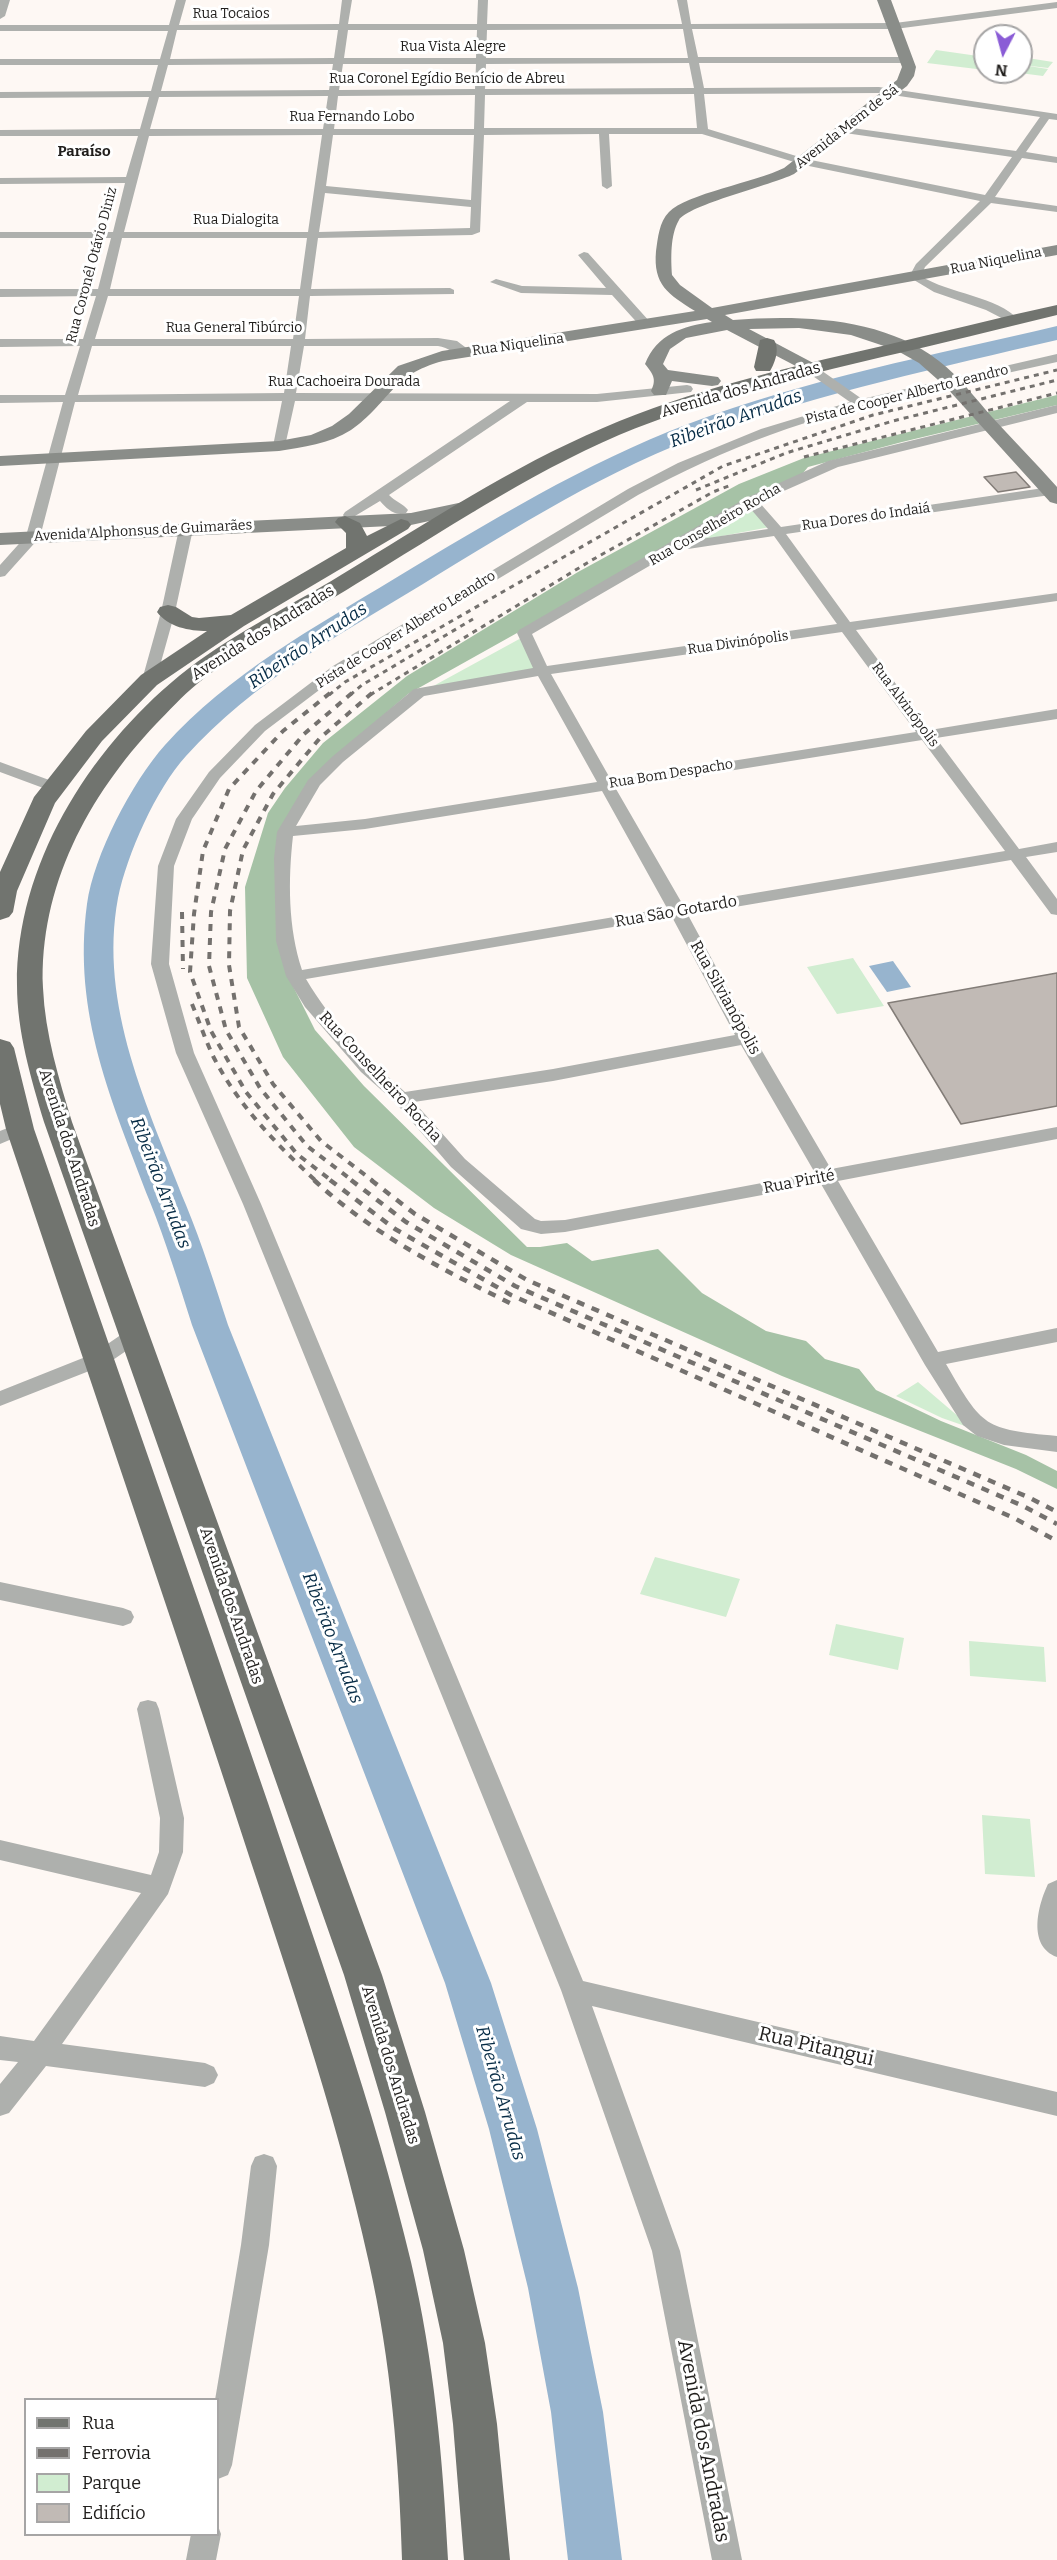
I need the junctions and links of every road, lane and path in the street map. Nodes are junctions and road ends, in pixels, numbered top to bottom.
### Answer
1 (6, 0) edge
2 (181, 0) edge
3 (347, 0) edge
4 (483, 0) edge
5 (682, 0) edge
6 (884, 0) edge
7 (994, 0) edge
8 (1057, 5) edge
9 (978, 14) junction
10 (0, 16) edge
11 (686, 25) junction
12 (343, 26) junction
13 (481, 26) junction
14 (895, 26) junction
15 (174, 27) junction
16 (0, 28) edge
17 (480, 60) junction
18 (693, 60) junction
19 (907, 60) junction
20 (0, 62) edge
21 (338, 62) junction
22 (165, 63) junction
23 (699, 90) junction
24 (480, 92) junction
25 (893, 92) junction
26 (332, 93) junction
27 (0, 95) edge
28 (155, 95) junction
29 (1051, 117) edge
30 (845, 130) junction
31 (480, 131) junction
32 (604, 131) junction
33 (703, 131) junction
34 (0, 133) edge
35 (145, 133) junction
36 (329, 133) junction
37 (1020, 154) junction
38 (1057, 159) edge
39 (804, 162) junction
40 (131, 180) junction
41 (0, 181) edge
42 (607, 186) dead end
43 (321, 189) junction
44 (988, 199) junction
45 (475, 204) junction
46 (1057, 209) edge
47 (117, 234) junction
48 (0, 235) edge
49 (313, 235) junction
50 (1057, 250) edge
51 (584, 255) dead end
52 (915, 277) junction
53 (496, 282) dead end
54 (305, 292) junction
55 (450, 292) dead end
56 (615, 292) junction
57 (0, 293) edge
58 (103, 293) junction
59 (1057, 297) edge
60 (1057, 310) edge
61 (710, 314) junction
62 (1006, 315) junction
63 (646, 325) junction
64 (300, 342) junction
65 (764, 342) junction
66 (0, 343) edge
67 (87, 343) junction
68 (465, 352) junction
69 (1057, 358) edge
70 (807, 360) junction
71 (763, 367) junction
72 (712, 381) junction
73 (657, 388) junction
74 (291, 397) junction
75 (375, 398) junction
76 (524, 398) junction
77 (0, 399) edge
78 (70, 399) junction
79 (860, 403) junction
80 (1057, 409) edge
81 (279, 446) junction
82 (55, 458) junction
83 (0, 461) edge
84 (1055, 493) edge
85 (381, 494) junction
86 (751, 501) junction
87 (468, 507) junction
88 (406, 515) junction
89 (348, 518) junction
90 (186, 529) junction
91 (776, 530) junction
92 (33, 537) junction
93 (0, 539) edge
94 (675, 548) junction
95 (356, 550) junction
96 (0, 573) edge
97 (1057, 597) edge
98 (168, 612) junction
99 (236, 621) junction
100 (846, 627) junction
101 (524, 633) joint
102 (542, 671) junction
103 (149, 680) junction
104 (419, 692) joint
105 (1057, 714) edge
106 (135, 731) junction
107 (927, 733) junction
108 (0, 766) edge
109 (605, 785) junction
110 (54, 787) junction
111 (285, 832) junction
112 (1057, 847) edge
113 (1016, 854) junction
114 (4, 885) edge
115 (1057, 910) edge
116 (0, 912) edge
117 (678, 912) junction
118 (295, 976) junction
119 (746, 1039) junction
120 (1, 1054) edge
121 (401, 1098) junction
122 (58, 1122) junction
123 (10, 1133) edge
124 (1057, 1133) edge
125 (828, 1177) junction
126 (256, 1214) joint
127 (541, 1228) joint
128 (135, 1335) junction
129 (1057, 1335) edge
130 (100, 1359) junction
131 (932, 1360) junction
132 (0, 1399) edge
133 (1057, 1444) edge
134 (0, 1592) edge
135 (123, 1617) dead end
136 (148, 1709) dead end
137 (0, 1850) edge
138 (159, 1887) junction
139 (1057, 1891) edge
140 (1057, 1946) edge
141 (574, 1990) junction
142 (0, 2048) edge
143 (40, 2054) junction
144 (205, 2075) dead end
145 (0, 2104) edge
146 (1057, 2104) edge
147 (264, 2166) dead end
148 (219, 2459) edge
149 (206, 2536) edge
150 (201, 2560) edge
151 (425, 2560) edge
152 (487, 2560) edge
153 (727, 2560) edge

1 - 10 street
2 - 15 street, Rua Coronél Otávio Diniz
3 - 12 street
4 - 13 street
5 - 11 street
6 - 14 street
7 - 9 street
8 - 9 street, Rua Tocaios
9 - 14 street, Rua Tocaios
11 - 13 street, Rua Tocaios
11 - 14 street, Rua Tocaios
11 - 18 street
12 - 13 street, Rua Tocaios
12 - 15 street, Rua Tocaios
12 - 21 street
13 - 17 street
14 - 19 street
15 - 16 street, Rua Tocaios
15 - 22 street, Rua Coronél Otávio Diniz
17 - 18 street, Rua Vista Alegre
17 - 21 street, Rua Vista Alegre
17 - 24 street
18 - 19 street, Rua Vista Alegre
18 - 23 street
19 - 25 street, Avenida Mem de Sá
20 - 22 street, Rua Vista Alegre
21 - 22 street, Rua Vista Alegre
21 - 26 street
22 - 28 street, Rua Coronél Otávio Diniz
23 - 24 street, Rua Coronel Egídio Benício de Abreu
23 - 25 street, Rua Coronel Egídio Benício de Abreu
23 - 33 street
24 - 26 street, Rua Coronel Egídio Benício de Abreu
24 - 31 street
25 - 29 street, Rua Coronel Egídio Benício de Abreu
25 - 30 street, Avenida Mem de Sá
26 - 28 street, Rua Coronel Egídio Benício de Abreu
26 - 36 street
27 - 28 street, Rua Coronel Egídio Benício de Abreu
28 - 35 street, Rua Coronél Otávio Diniz
29 - 37 street
30 - 37 street
30 - 39 street, Avenida Mem de Sá
31 - 32 street, Rua Fernando Lobo
31 - 36 street, Rua Fernando Lobo
31 - 45 street
32 - 33 street, Rua Fernando Lobo
32 - 42 street
33 - 39 street, Rua Fernando Lobo
34 - 35 street, Rua Fernando Lobo
35 - 36 street, Rua Fernando Lobo
35 - 40 street, Rua Coronél Otávio Diniz
36 - 43 street
37 - 38 street
37 - 44 street
39 - 44 street, Rua Fernando Lobo
39 - 61 street, Avenida Mem de Sá
40 - 41 street
40 - 47 street, Rua Coronél Otávio Diniz
43 - 45 street
43 - 49 street
44 - 46 street, Rua Fernando Lobo
44 - 52 street
45 - 49 street, Rua Dialogita
47 - 48 street, Rua Dialogita
47 - 49 street, Rua Dialogita
47 - 58 street, Rua Coronél Otávio Diniz
49 - 54 street
50 - 52 street, Rua Niquelina
51 - 56 street
52 - 61 street, Rua Niquelina
52 - 62 street
53 - 56 street
54 - 55 street
54 - 58 street
54 - 64 street
56 - 63 street
57 - 58 street
58 - 67 street, Rua Coronél Otávio Diniz
59 - 62 main road, Avenida dos Andradas
60 - 62 main road, Avenida dos Andradas
61 - 63 street, Rua Niquelina
61 - 65 street, Avenida Mem de Sá
62 - 70 main road, Avenida dos Andradas
63 - 68 street, Rua Niquelina
64 - 67 street, Rua General Tibúrcio
64 - 68 street, Rua General Tibúrcio
64 - 74 street
65 - 70 street, Avenida Mem de Sá
65 - 70 street, Avenida Mem de Sá
65 - 71 main road
66 - 67 street, Rua General Tibúrcio
67 - 78 street, Rua Coronél Otávio Diniz
68 - 75 street, Rua Niquelina
69 - 79 street, Pista de Cooper Alberto Leandro
70 - 71 main road, Avenida dos Andradas
70 - 79 street
70 - 87 main road, Avenida dos Andradas
71 - 72 main road, Avenida dos Andradas
72 - 73 main road, Avenida dos Andradas
72 - 73 street
73 - 76 street, Rua Cachoeira Dourada
73 - 84 street
73 - 88 main road, Avenida dos Andradas
74 - 75 street, Rua Cachoeira Dourada
74 - 78 street, Rua Cachoeira Dourada
74 - 81 street
75 - 76 street, Rua Cachoeira Dourada
75 - 81 street, Rua Niquelina
76 - 85 street
77 - 78 street, Rua Cachoeira Dourada
78 - 82 street, Rua Coronél Otávio Diniz
79 - 126 street, Pista de Cooper Alberto Leandro
80 - 86 street, Rua Conselheiro Rocha
81 - 82 street, Rua Niquelina
82 - 83 street, Rua Niquelina
82 - 92 street, Rua Coronél Otávio Diniz
84 - 91 street, Rua Dores do Indaiá
85 - 88 street
85 - 89 street
86 - 91 street, Rua Alvinópolis
86 - 94 street, Rua Conselheiro Rocha
87 - 88 street, Avenida Alphonsus de Guimarães
87 - 106 main road, Avenida dos Andradas
88 - 89 street, Avenida Alphonsus de Guimarães
88 - 95 main road, Avenida dos Andradas
89 - 90 street, Avenida Alphonsus de Guimarães
89 - 95 main road
90 - 92 street, Avenida Alphonsus de Guimarães
90 - 98 street
91 - 94 street, Rua Dores do Indaiá
91 - 100 street, Rua Alvinópolis
92 - 93 street, Avenida Alphonsus de Guimarães
92 - 96 street
94 - 101 street, Rua Conselheiro Rocha
95 - 99 main road, Avenida dos Andradas
97 - 100 street, Rua Divinópolis
98 - 99 main road
98 - 103 street
99 - 103 main road, Avenida dos Andradas
100 - 102 street, Rua Divinópolis
100 - 107 street, Rua Alvinópolis
101 - 102 street, Rua Silvianópolis
102 - 104 street, Rua Divinópolis
102 - 109 street, Rua Silvianópolis
103 - 106 main road
103 - 110 main road, Avenida dos Andradas
104 - 111 street, Rua Conselheiro Rocha
105 - 107 street, Rua Bom Despacho
106 - 122 main road, Avenida dos Andradas
107 - 109 street, Rua Bom Despacho
107 - 113 street, Rua Alvinópolis
108 - 110 street
109 - 111 street, Rua Bom Despacho
109 - 117 street, Rua Silvianópolis
110 - 114 main road, Avenida dos Andradas
111 - 118 street, Rua Conselheiro Rocha
112 - 113 street, Rua São Gotardo
113 - 115 street, Rua Alvinópolis
113 - 117 street, Rua São Gotardo
114 - 116 main road, Avenida dos Andradas
117 - 118 street, Rua São Gotardo
117 - 119 street, Rua Silvianópolis
118 - 121 street, Rua Conselheiro Rocha
119 - 121 street
119 - 125 street, Rua Silvianópolis
120 - 123 main road
121 - 127 street, Rua Conselheiro Rocha
122 - 123 main road
122 - 128 main road, Avenida dos Andradas
123 - 130 main road
124 - 125 street, Rua Pirité
125 - 127 street, Rua Pirité
125 - 131 street, Rua Silvianópolis
126 - 141 street, Avenida dos Andradas
128 - 130 street
128 - 152 main road, Avenida dos Andradas
129 - 131 street
130 - 132 street
130 - 151 main road
131 - 133 street
134 - 135 street
136 - 138 street
137 - 138 street
138 - 143 street
139 - 140 street
141 - 146 street, Rua Pitangui
141 - 153 street, Avenida dos Andradas
142 - 143 street
143 - 144 street
143 - 145 street
147 - 148 street
149 - 150 street

